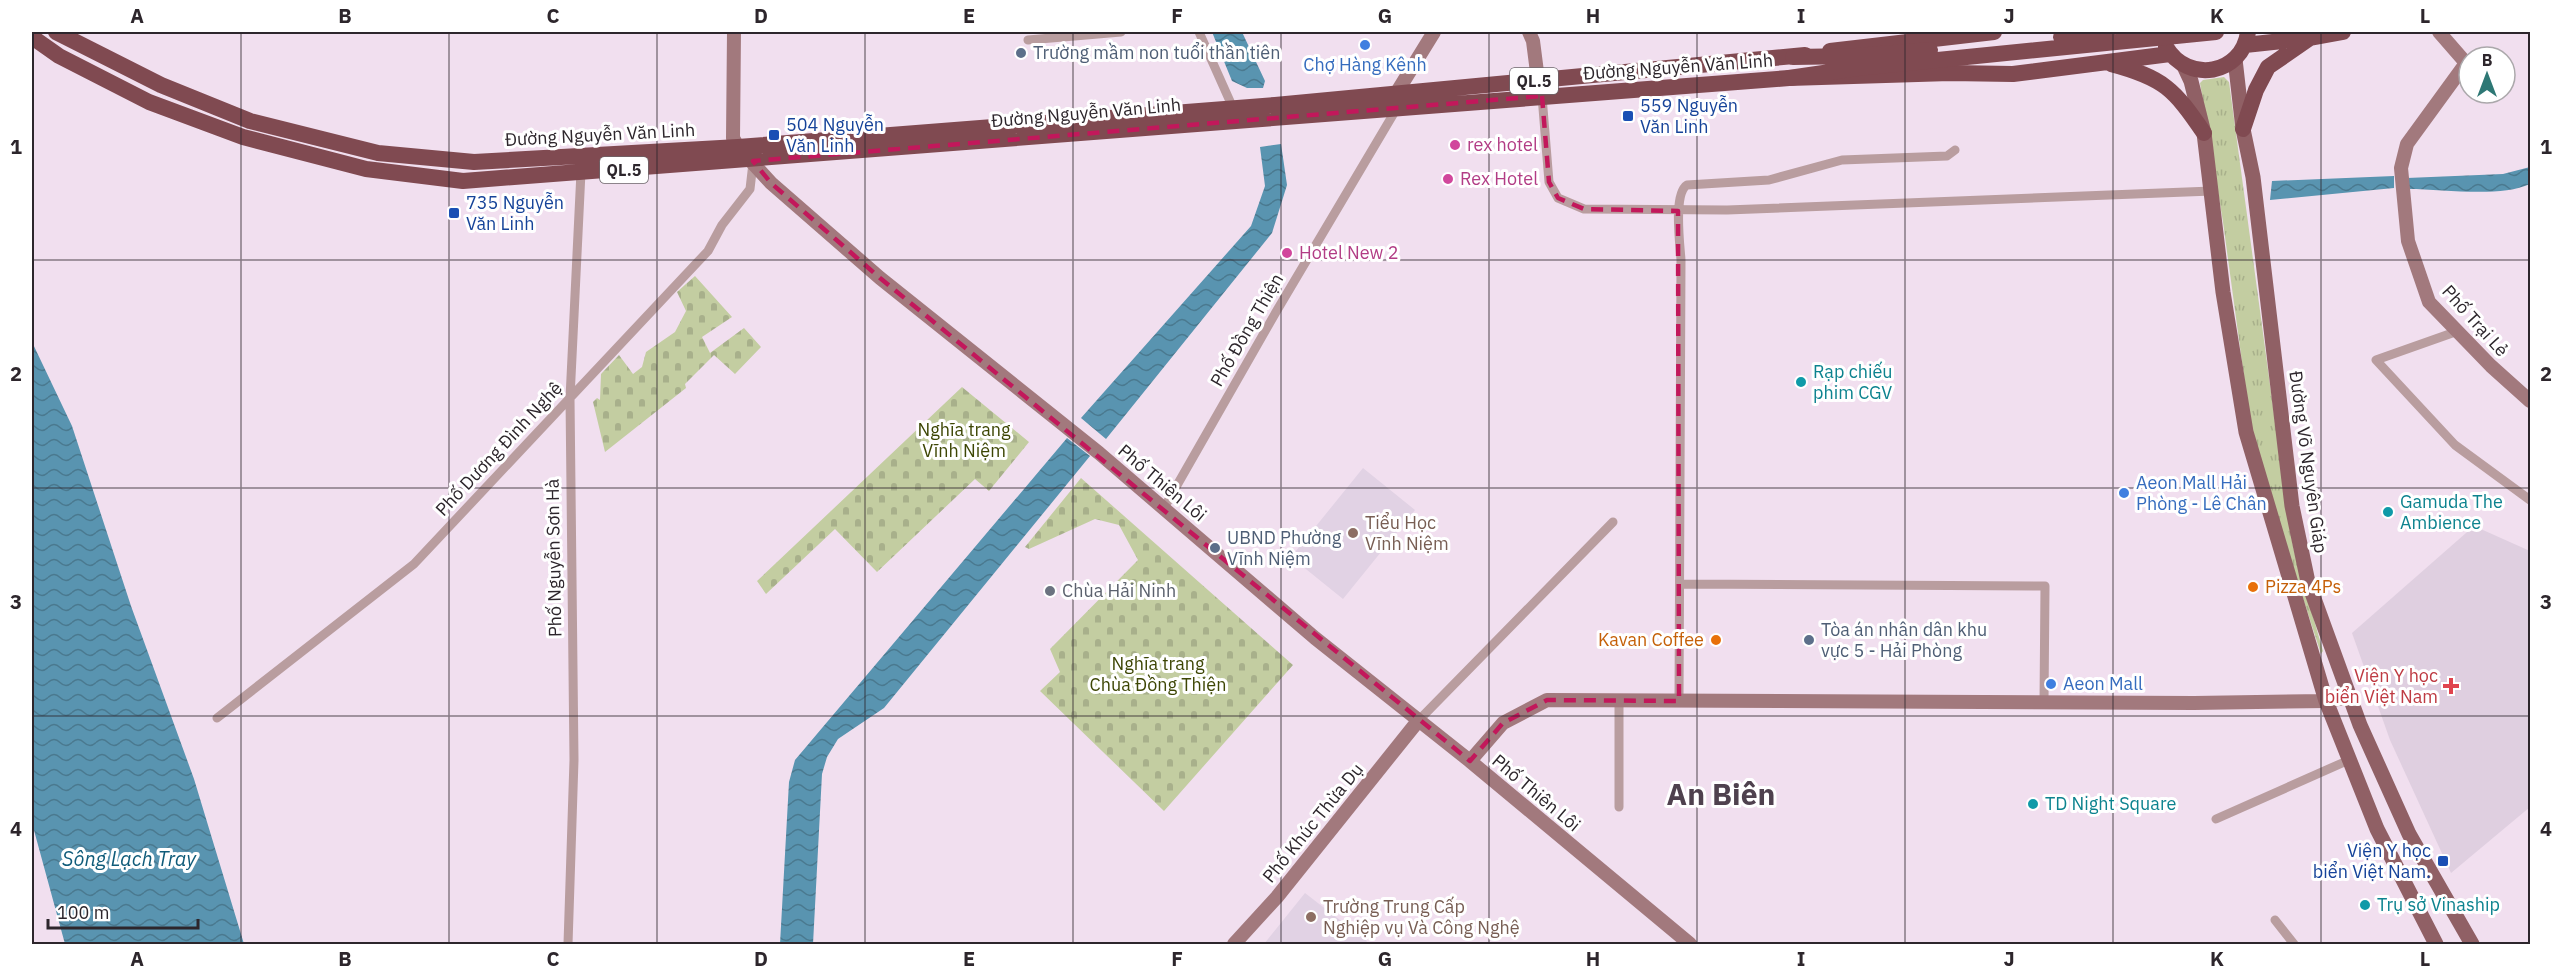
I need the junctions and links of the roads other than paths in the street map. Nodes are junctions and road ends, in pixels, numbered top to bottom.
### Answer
1 (56, 32) edge
2 (734, 32) edge
3 (1121, 32) edge
4 (1199, 32) edge
5 (1434, 32) edge
6 (1529, 32) edge
7 (1994, 32) edge
8 (2094, 32) edge
9 (2107, 32) edge
10 (2162, 32) edge
11 (2216, 32) edge
12 (2439, 32) edge
13 (2324, 34) edge
14 (32, 37) edge
15 (2247, 38) edge
16 (1028, 40) dead end
17 (2170, 54) junction
18 (1793, 57) junction
19 (2235, 59) junction
20 (2095, 63) junction
21 (2184, 66) junction
22 (1789, 78) junction
23 (1540, 88) junction
24 (1397, 100) junction
25 (1238, 113) junction
26 (2244, 129) junction
27 (2204, 133) junction
28 (738, 147) junction
29 (1955, 150) dead end
30 (753, 161) junction
31 (580, 172) junction
32 (2212, 191) junction
33 (1678, 211) junction
34 (2458, 331) junction
35 (570, 398) junction
36 (2530, 401) edge
37 (2530, 500) edge
38 (1164, 508) junction
39 (1613, 522) dead end
40 (1681, 584) junction
41 (2349, 697) junction
42 (1679, 701) junction
43 (2326, 701) junction
44 (1619, 702) junction
45 (2044, 702) junction
46 (217, 718) dead end
47 (1418, 721) junction
48 (2349, 760) junction
49 (1470, 761) junction
50 (1619, 807) dead end
51 (2216, 819) dead end
52 (2275, 920) dead end
53 (568, 945) edge
54 (1234, 945) edge
55 (1690, 945) edge
56 (2294, 945) edge
57 (2436, 945) edge
58 (2472, 945) edge

1 - 28 highway, Đường Nguyễn Văn Linh / QL.5
2 - 28 street
3 - 16 street
4 - 25 street
5 - 24 street
6 - 23 street
7 - 18 highway, Đường Nguyễn Văn Linh / QL.5
8 - 20 highway
9 - 18 highway, QL.5, bridge
10 - 17 highway
11 - 22 highway, QL.5, bridge
12 - 34 street, Phố Trại Lẻ
13 - 15 highway
13 - 26 highway
14 - 31 highway, Đường Nguyễn Văn Linh / QL.5
15 - 19 highway
17 - 20 highway, Đường Nguyễn Văn Linh / QL.5
17 - 21 highway
18 - 23 highway, Đường Nguyễn Văn Linh / QL.5
19 - 21 highway
19 - 26 main road, Đường Võ Nguyên Giáp
20 - 22 highway, Đường Nguyễn Văn Linh / QL.5
20 - 27 highway
21 - 27 main road
22 - 23 highway, Đường Nguyễn Văn Linh / QL.5
23 - 24 highway, Đường Nguyễn Văn Linh / QL.5
23 - 33 street
24 - 25 highway, Đường Nguyễn Văn Linh / QL.5
24 - 38 street, Phố Đồng Thiện
25 - 28 highway, Đường Nguyễn Văn Linh / QL.5
25 - 30 highway, Đường Nguyễn Văn Linh / QL.5
26 - 41 main road, Đường Võ Nguyên Giáp
27 - 32 main road
28 - 30 street, Phố Thiên Lôi
29 - 33 street
30 - 31 highway, Đường Nguyễn Văn Linh / QL.5
30 - 35 street, Phố Dương Đình Nghệ
30 - 38 street, Phố Thiên Lôi
31 - 35 street, Phố Nguyễn Sơn Hà
32 - 33 street
32 - 43 main road
33 - 40 street
34 - 36 street, Phố Trại Lẻ
34 - 37 street
35 - 46 street, Phố Dương Đình Nghệ
35 - 53 street, Phố Nguyễn Sơn Hà
38 - 47 street, Phố Thiên Lôi
39 - 47 street
40 - 42 street
40 - 45 street
41 - 43 street
41 - 58 main road, Đường Võ Nguyên Giáp
42 - 44 street
42 - 45 street
43 - 45 street
43 - 48 main road
44 - 49 street
44 - 50 street
47 - 49 street, Phố Thiên Lôi
47 - 54 street, Phố Khúc Thừa Dụ
48 - 51 street
48 - 57 main road
49 - 55 street, Phố Thiên Lôi
52 - 56 street

